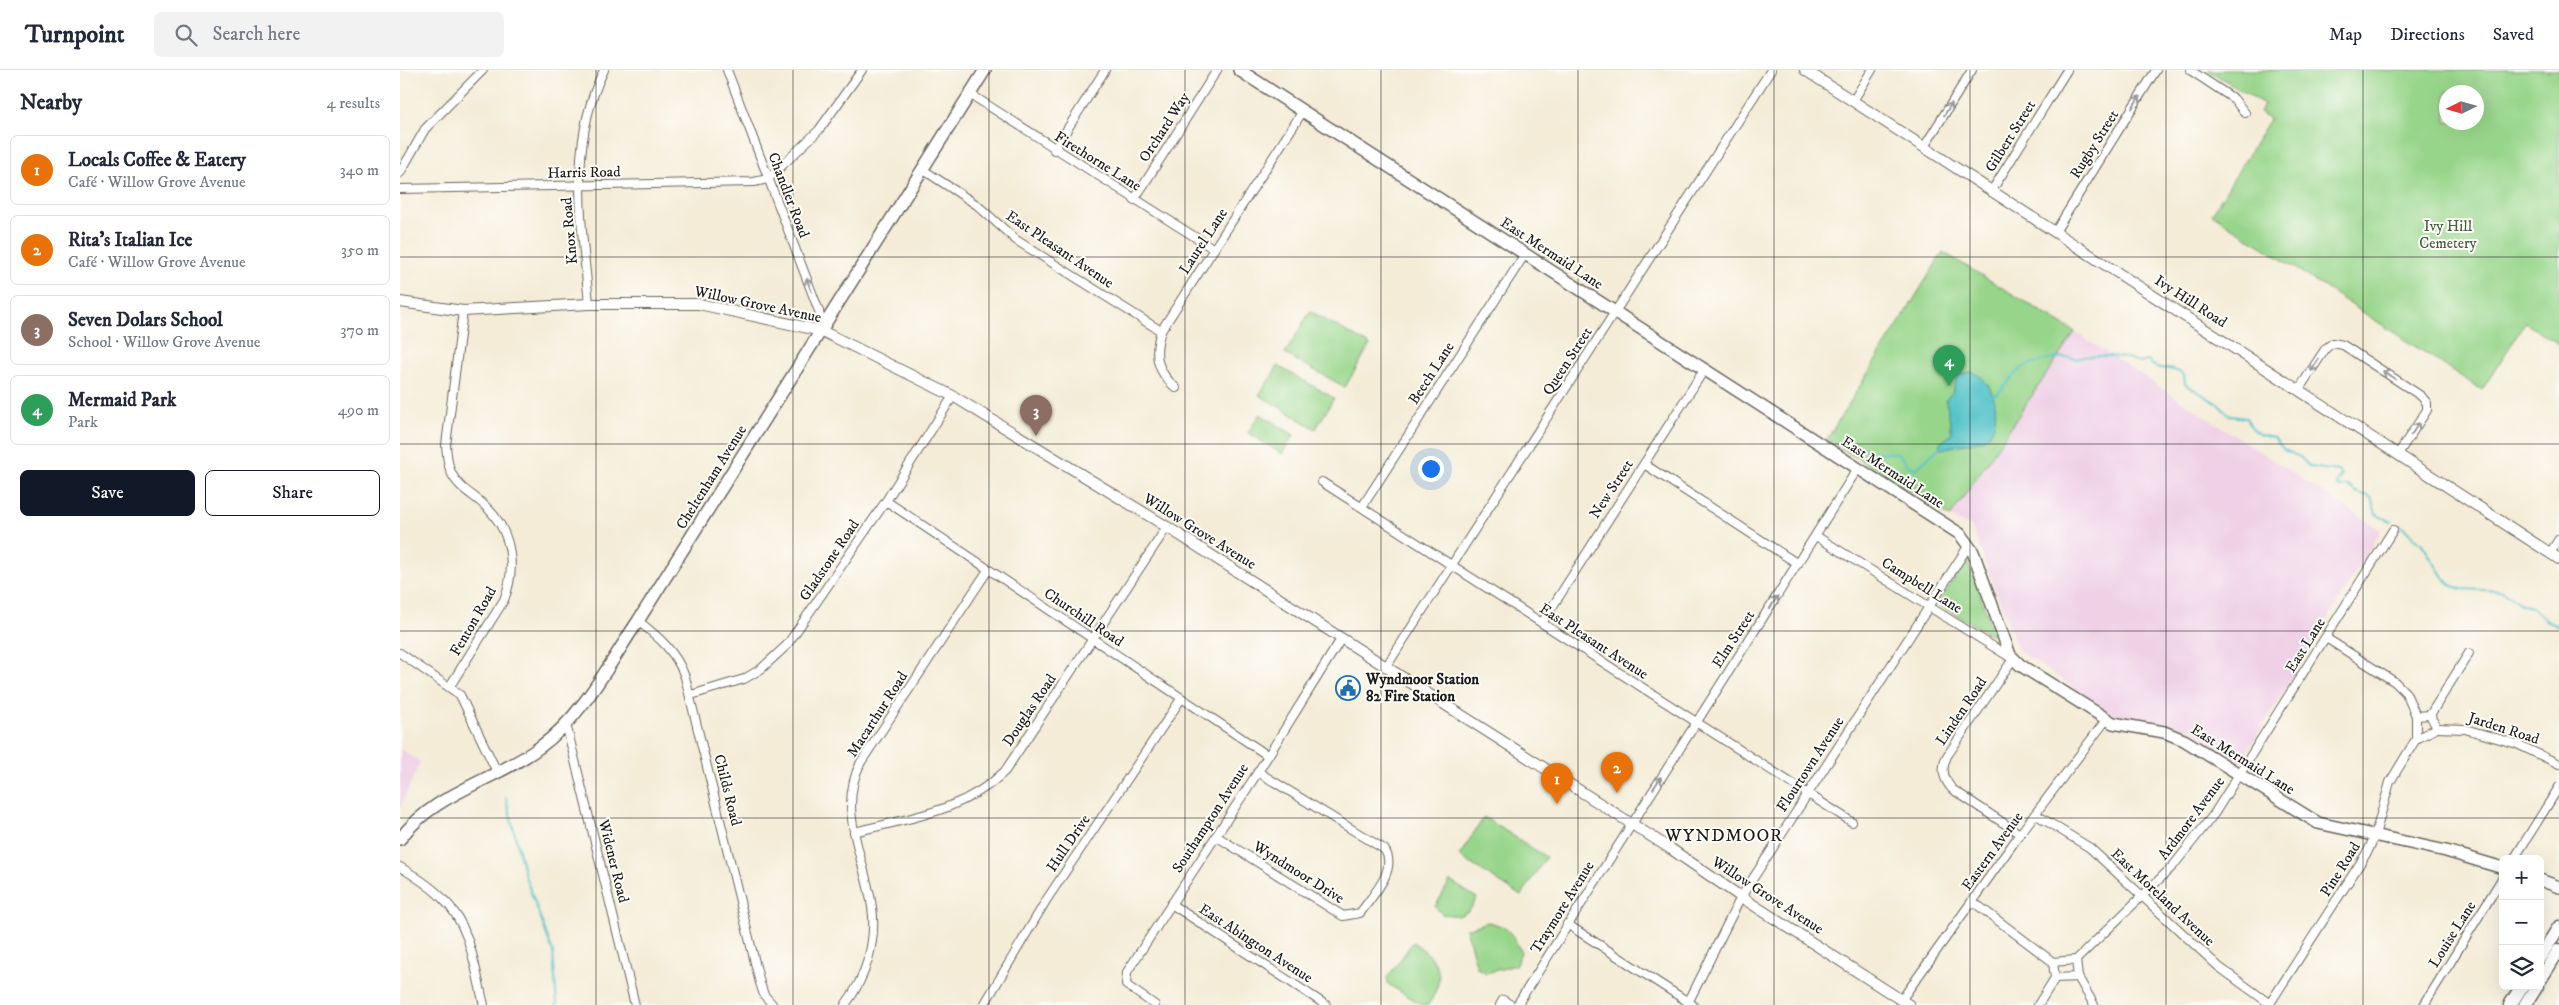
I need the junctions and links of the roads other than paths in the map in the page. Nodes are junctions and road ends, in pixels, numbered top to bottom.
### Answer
1 (483, 70) edge
2 (604, 70) edge
3 (727, 70) edge
4 (862, 70) edge
5 (985, 70) edge
6 (1105, 70) edge
7 (1217, 70) edge
8 (1239, 70) edge
9 (1771, 70) edge
10 (1805, 70) edge
11 (1872, 70) edge
12 (1972, 70) edge
13 (2067, 70) edge
14 (2156, 70) edge
15 (2190, 70) edge
16 (970, 94) junction
17 (1853, 101) junction
18 (1303, 111) junction
19 (2245, 114) dead end
20 (1924, 147) junction
21 (1054, 150) junction
22 (922, 169) junction
23 (400, 173) edge
24 (768, 179) junction
25 (579, 186) junction
26 (400, 189) edge
27 (1992, 192) junction
28 (1134, 200) junction
29 (2056, 232) junction
30 (1214, 249) junction
31 (1525, 254) junction
32 (400, 302) edge
33 (589, 304) junction
34 (463, 312) junction
35 (1615, 312) junction
36 (822, 331) junction
37 (1161, 331) junction
38 (1704, 370) junction
39 (1176, 388) dead end
40 (2299, 389) junction
41 (953, 396) junction
42 (2398, 454) junction
43 (1644, 464) junction
44 (1858, 468) junction
45 (1322, 482) dead end
46 (886, 501) junction
47 (1362, 507) junction
48 (1167, 527) junction
49 (2393, 530) dead end
50 (1816, 536) junction
51 (2559, 539) edge
52 (1969, 545) junction
53 (2555, 556) edge
54 (1798, 564) junction
55 (1452, 567) junction
56 (988, 570) junction
57 (1931, 607) junction
58 (638, 621) junction
59 (1542, 623) junction
60 (2326, 638) junction
61 (1093, 639) junction
62 (1341, 639) junction
63 (400, 653) edge
64 (2469, 653) dead end
65 (2013, 659) junction
66 (1386, 667) junction
67 (450, 686) junction
68 (691, 695) junction
69 (1181, 699) junction
70 (2430, 715) junction
71 (2416, 716) junction
72 (2106, 720) junction
73 (1695, 723) junction
74 (566, 724) junction
75 (2437, 728) junction
76 (2416, 739) junction
77 (1267, 755) junction
78 (2559, 764) edge
79 (497, 772) junction
80 (1258, 772) junction
81 (2240, 774) junction
82 (2559, 787) edge
83 (1807, 793) junction
84 (2035, 814) junction
85 (1852, 822) dead end
86 (1631, 824) junction
87 (854, 832) junction
88 (2020, 834) junction
89 (2375, 835) junction
90 (1216, 836) junction
91 (400, 839) edge
92 (2516, 855) edge
93 (400, 867) edge
94 (2499, 867) edge
95 (2544, 881) edge
96 (2499, 884) edge
97 (2559, 886) edge
98 (1741, 897) junction
99 (2141, 897) junction
100 (1972, 901) junction
101 (1171, 904) junction
102 (1567, 924) junction
103 (2559, 927) edge
104 (2559, 950) edge
105 (2544, 951) edge
106 (2076, 960) junction
107 (2053, 962) junction
108 (2544, 974) edge
109 (2078, 977) junction
110 (2055, 978) junction
111 (2519, 990) edge
112 (2534, 990) edge
113 (1905, 1002) edge
114 (1689, 1004) edge
115 (2270, 1004) edge
116 (484, 1005) edge
117 (635, 1005) edge
118 (773, 1005) edge
119 (845, 1005) edge
120 (984, 1005) edge
121 (1155, 1005) edge
122 (1326, 1005) edge
123 (1500, 1005) edge
124 (1511, 1005) edge
125 (1517, 1005) edge
126 (2038, 1005) edge
127 (2094, 1005) edge
128 (2424, 1005) edge
129 (2510, 1005) edge
130 (2525, 1005) edge

1 - 23 street
2 - 25 street, Knox Road
3 - 24 street, Chandler Road
4 - 24 street
5 - 16 main road, Cheltenham Avenue
6 - 21 street
7 - 28 street, Orchard Way
8 - 18 main road, East Mermaid Lane
9 - 35 street, Queen Street
10 - 17 street, Ivy Hill Road
11 - 17 street
20 -> 12 street
13 - 27 street, Gilbert Street
29 -> 14 street, Rugby Street
15 - 19 street
16 - 21 street, Firethorne Lane
16 - 22 main road, Cheltenham Avenue
17 - 20 street, Ivy Hill Road
18 - 30 street, Laurel Lane
18 - 31 main road, East Mermaid Lane
20 - 27 street, Ivy Hill Road
21 - 28 street, Firethorne Lane
22 - 36 main road, Cheltenham Avenue
22 - 37 street, East Pleasant Avenue
24 - 25 street, Harris Road
36 -> 24 street, Chandler Road
25 - 26 street, Harris Road
25 - 33 street, Knox Road
27 - 29 street, Ivy Hill Road
28 - 30 street, Firethorne Lane
29 - 40 street, Ivy Hill Road
30 - 37 street, Laurel Lane
31 - 35 main road, East Mermaid Lane
31 - 47 street, Beech Lane
32 - 34 street, Willow Grove Avenue
33 - 34 street, Willow Grove Avenue
33 - 36 street, Willow Grove Avenue
34 - 67 street, Fenton Road
35 - 38 main road, East Mermaid Lane
35 - 55 street, Queen Street
36 - 41 street, Willow Grove Avenue
36 - 58 main road, Cheltenham Avenue
37 - 39 street, Laurel Lane
38 - 43 street, New Street
38 - 44 main road, East Mermaid Lane
40 - 42 street, Ivy Hill Road
42 -> 40 street
41 - 46 street, Gladstone Road
41 - 48 street, Willow Grove Avenue
42 - 53 street, Ivy Hill Road
43 - 54 street
43 - 59 street, New Street
44 - 50 street, Elm Street
44 - 52 main road, East Mermaid Lane
45 - 47 street, East Pleasant Avenue
46 - 56 street, Churchill Road
46 - 68 street, Gladstone Road
47 - 55 street, East Pleasant Avenue
48 - 61 street, Douglas Road
48 - 62 street, Willow Grove Avenue
49 - 60 street, East Lane
50 - 54 street, Elm Street
50 - 57 street, Campbell Lane
51 - 53 street
52 - 57 street, Flourtown Avenue
52 - 65 main road, East Mermaid Lane
73 -> 54 street, Elm Street
55 - 59 street, East Pleasant Avenue
55 - 66 street, Queen Street
56 - 61 street, Churchill Road
56 - 87 street, Macarthur Road
57 - 65 street, Campbell Lane
57 - 83 street, Flourtown Avenue
58 - 68 street, Childs Road
58 - 74 main road, Cheltenham Avenue
59 - 73 street, East Pleasant Avenue
60 - 71 street
60 - 81 street, East Lane
61 - 69 street, Churchill Road
61 - 87 street, Douglas Road
62 - 66 street, Willow Grove Avenue
62 - 77 street, Southampton Avenue
63 - 67 street
64 - 70 street
65 - 72 main road, East Mermaid Lane
65 - 88 street, Linden Road
66 - 86 street, Willow Grove Avenue
67 - 79 street
68 - 118 street, Childs Road
69 - 77 street, Churchill Road
69 - 120 street, Hull Drive
70 - 71 street
70 - 75 street
71 - 76 street
72 - 81 main road, East Mermaid Lane
72 - 84 street, Eastern Avenue
73 - 83 street, East Pleasant Avenue
86 -> 73 street, Elm Street
74 - 79 main road, Cheltenham Avenue
74 - 117 street, Widener Road
75 - 76 street
75 - 78 street, Jarden Road
76 - 89 street, Pine Road
77 - 80 street, Southampton Avenue
79 - 91 main road, Cheltenham Avenue
80 - 90 street, Southampton Avenue
80 - 90 street, Wyndmoor Drive
81 - 89 main road, East Mermaid Lane
81 - 99 street, Ardmore Avenue
82 - 92 street
83 - 85 street, East Pleasant Avenue
83 - 98 street, Flourtown Avenue
84 - 88 street, Eastern Avenue
84 - 99 street, East Moreland Avenue
86 - 98 street, Willow Grove Avenue
86 - 102 street, Traymore Avenue
87 - 119 street, Macarthur Road
88 - 100 street, Eastern Avenue
89 - 94 main road, East Mermaid Lane
89 - 115 street, Pine Road
90 - 101 street, Southampton Avenue
93 - 116 street
95 - 97 main road
96 - 128 street, Louise Lane
98 - 113 street, Willow Grove Avenue
98 - 114 street, Flourtown Avenue
99 - 106 street, Ardmore Avenue
99 - 115 street, East Moreland Avenue
100 - 107 street
100 - 113 street, Eastern Avenue
101 - 121 street, Southampton Avenue
101 - 122 street, East Abington Avenue
102 - 114 street
102 - 125 street, Traymore Avenue
103 - 105 main road
104 - 108 main road
106 - 107 street
106 - 109 street
107 - 110 street
109 - 110 street
109 - 127 street
110 - 126 street
111 - 129 main road
112 - 130 main road
123 - 124 street

